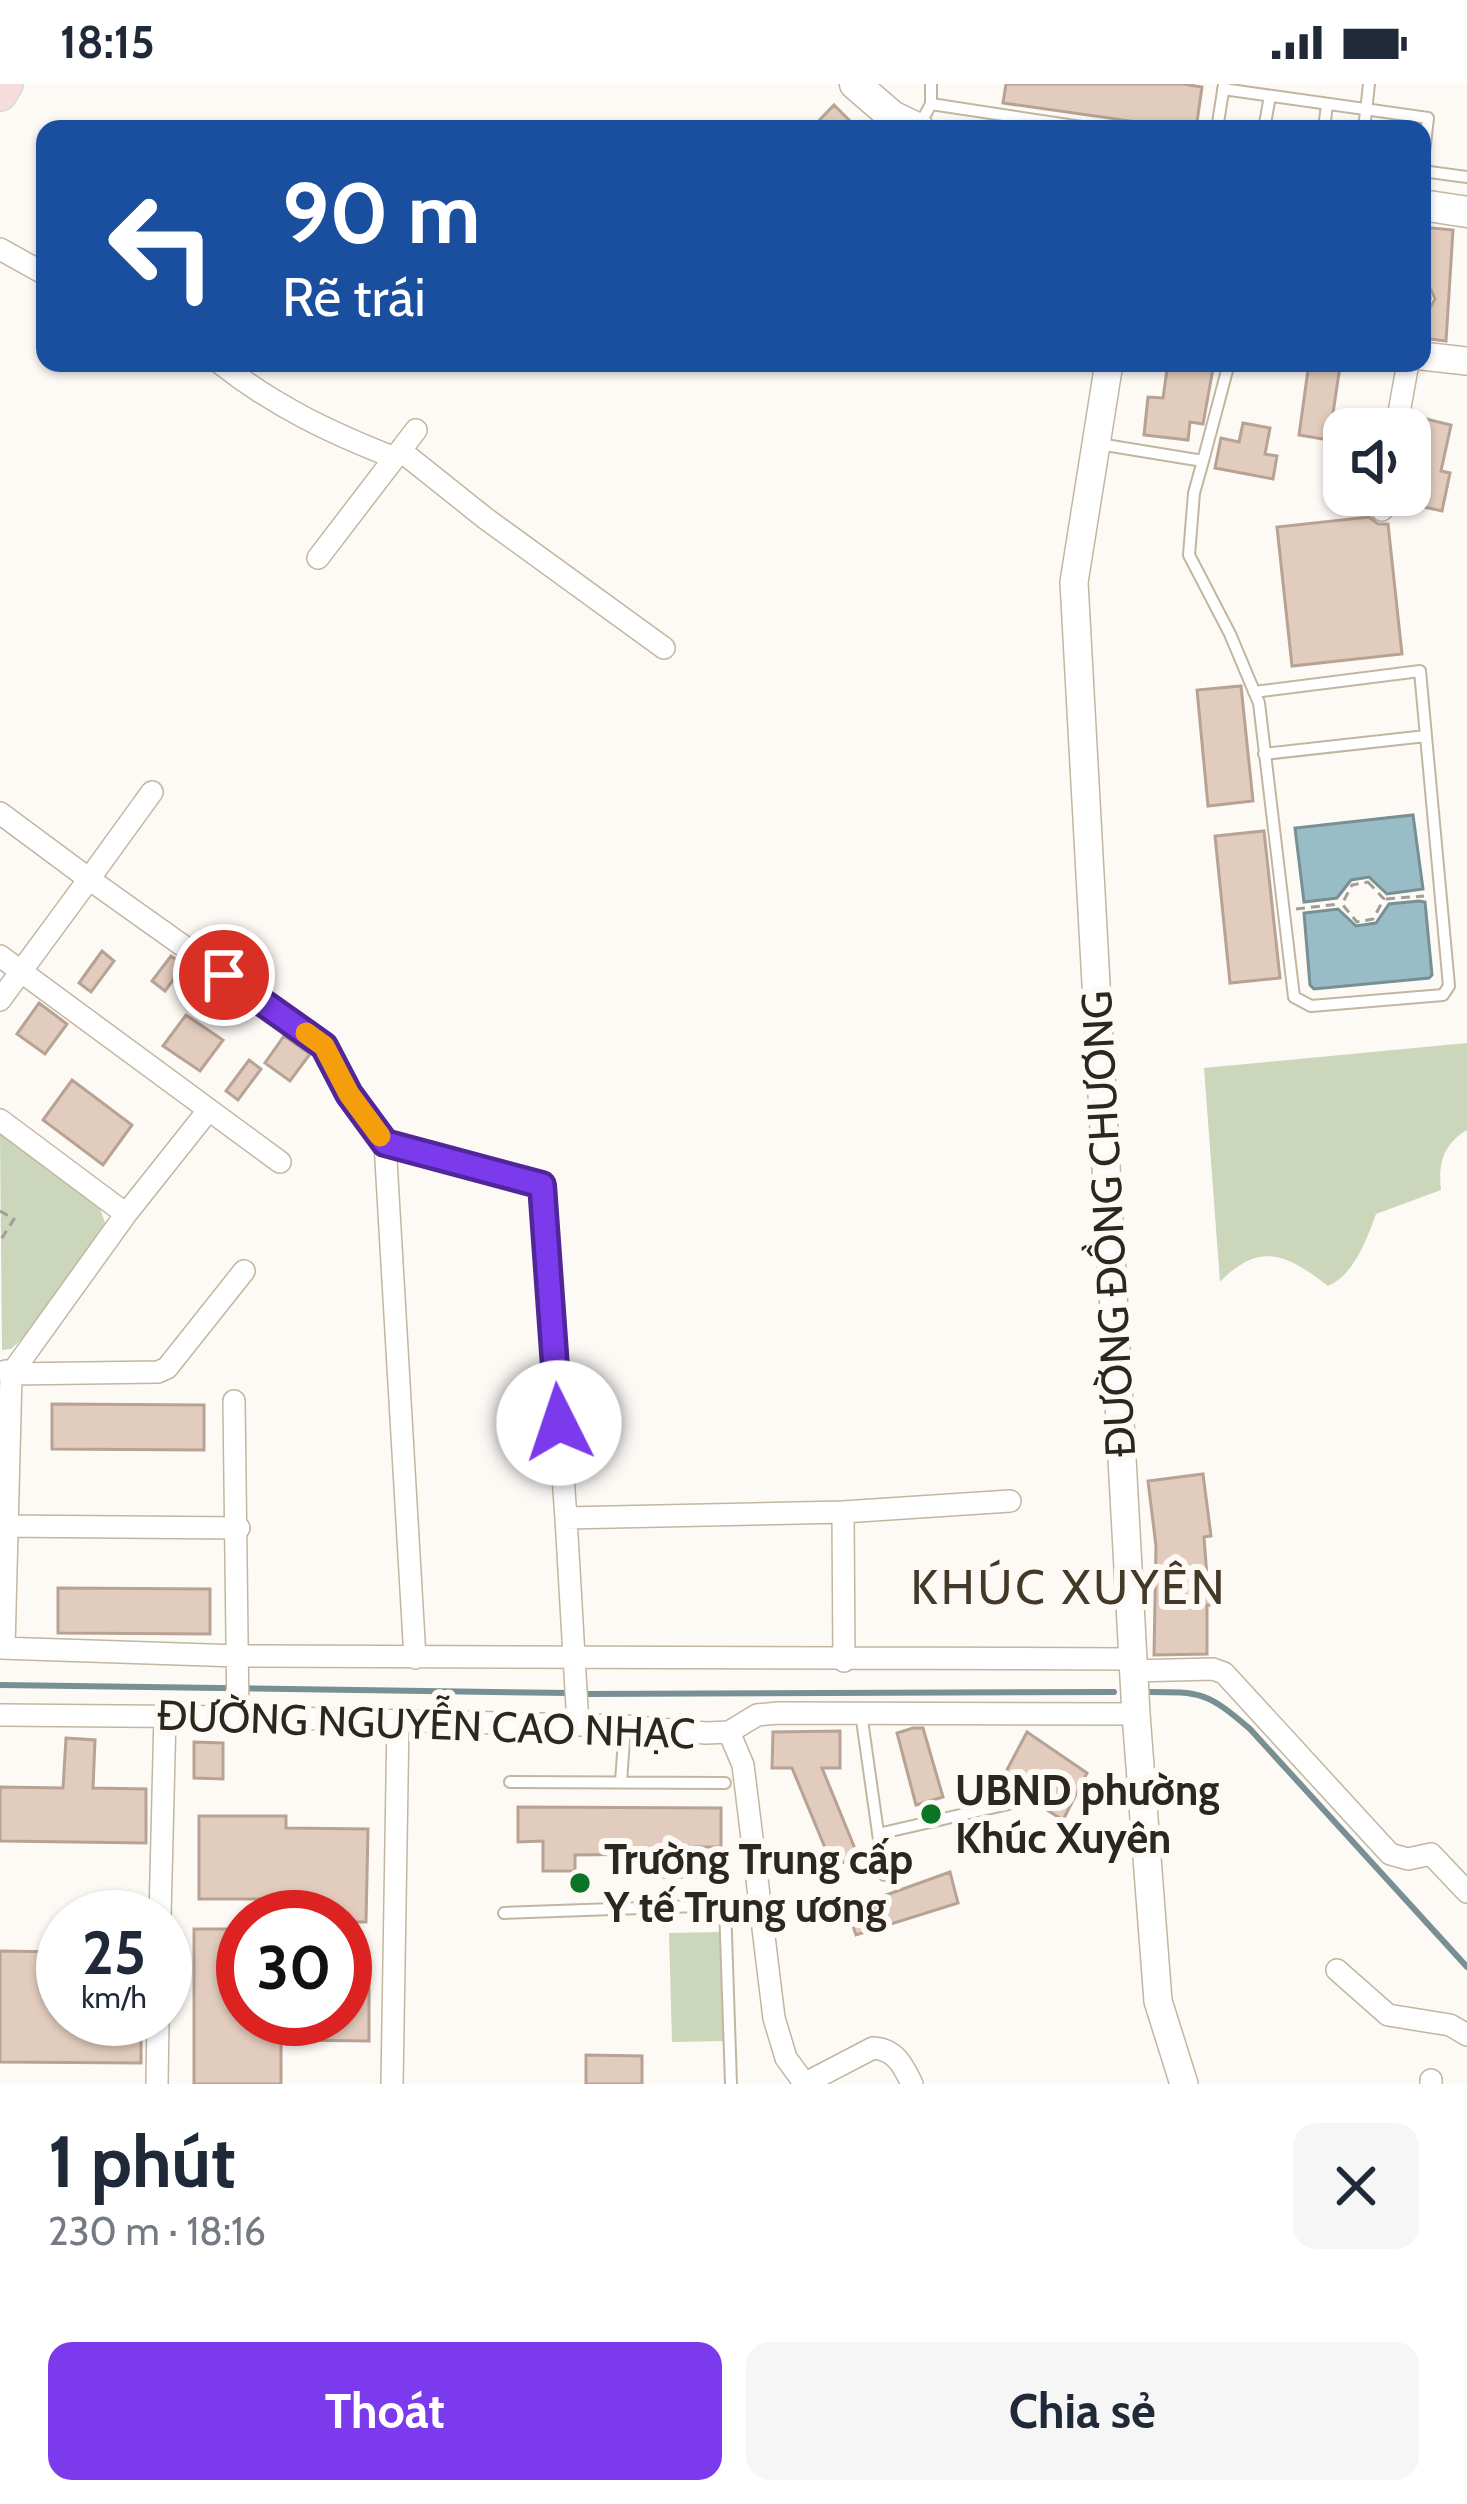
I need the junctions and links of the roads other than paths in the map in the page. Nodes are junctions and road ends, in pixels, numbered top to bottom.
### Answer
1 (6, 84) edge
2 (855, 84) edge
3 (931, 84) edge
4 (1370, 84) edge
5 (1224, 86) edge
6 (0, 94) edge
7 (1270, 96) junction
8 (1328, 104) junction
9 (1366, 109) junction
10 (883, 120) edge
11 (922, 120) edge
12 (1218, 120) edge
13 (1266, 120) edge
14 (1325, 120) edge
15 (1365, 120) edge
16 (1428, 120) edge
17 (1431, 172) edge
18 (1467, 177) edge
19 (1431, 207) edge
20 (1467, 212) edge
21 (0, 249) edge
22 (36, 269) edge
23 (1431, 357) edge
24 (1467, 361) edge
25 (232, 372) edge
26 (1108, 372) edge
27 (1227, 372) edge
28 (1406, 372) edge
29 (1400, 408) edge
30 (416, 430) dead end
31 (1096, 444) junction
32 (398, 455) junction
33 (1203, 461) junction
34 (318, 558) dead end
35 (664, 648) dead end
36 (1254, 692) junction
37 (1426, 736) junction
38 (1264, 754) junction
39 (152, 792) dead end
40 (0, 813) edge
41 (89, 879) junction
42 (0, 956) edge
43 (20, 971) junction
44 (0, 1000) edge
45 (207, 1112) junction
46 (0, 1120) edge
47 (385, 1143) junction
48 (280, 1162) dead end
49 (126, 1214) junction
50 (244, 1271) dead end
51 (6, 1371) edge
52 (235, 1401) dead end
53 (1010, 1501) dead end
54 (843, 1513) junction
55 (566, 1518) junction
56 (3, 1526) edge
57 (238, 1528) junction
58 (2, 1648) edge
59 (415, 1658) junction
60 (239, 1660) junction
61 (844, 1661) junction
62 (576, 1665) junction
63 (1134, 1685) junction
64 (239, 1710) junction
65 (861, 1714) junction
66 (0, 1715) edge
67 (164, 1715) junction
68 (578, 1718) junction
69 (398, 1721) junction
70 (625, 1726) junction
71 (729, 1732) junction
72 (509, 1781) dead end
73 (620, 1782) junction
74 (725, 1783) dead end
75 (1021, 1801) dead end
76 (878, 1834) junction
77 (884, 1874) dead end
78 (161, 1890) edge
79 (1467, 1892) edge
80 (504, 1913) dead end
81 (1337, 1970) dead end
82 (1467, 2035) edge
83 (158, 2046) edge
84 (157, 2084) edge
85 (392, 2084) edge
86 (731, 2084) edge
87 (804, 2084) edge
88 (912, 2084) edge
89 (1184, 2084) edge

1 - 6 main road
2 - 10 main road
3 - 11 lane
4 - 9 lane
5 - 7 lane
5 - 12 lane
7 - 8 lane
7 - 13 lane
8 - 9 lane
8 - 14 lane
9 - 15 lane
9 - 16 lane
17 - 18 lane
19 - 20 main road
21 - 22 street
23 - 24 street
25 - 32 street
26 - 31 street, ĐƯỜNG ĐỒNG CHƯƠNG
27 - 33 lane
28 - 29 street
30 - 32 street
31 - 33 lane
31 - 63 street, ĐƯỜNG ĐỒNG CHƯƠNG
32 - 34 street
32 - 35 street
33 - 36 lane
36 - 37 lane
36 - 38 lane
37 - 38 lane
37 - 38 lane
39 - 41 street
40 - 41 street
41 - 43 street
41 - 47 street
42 - 43 street
43 - 44 street
43 - 45 street
45 - 48 street
45 - 49 street
46 - 49 street
47 - 55 street
47 - 59 street
49 - 51 street
50 - 51 street
51 - 56 street
52 - 57 street
53 - 54 street
54 - 55 street
54 - 61 street
55 - 62 street
56 - 57 street
56 - 58 street
57 - 60 street
58 - 60 street
59 - 60 street
59 - 62 street
60 - 64 street
61 - 62 street
61 - 63 street
62 - 68 street
63 - 65 street, ĐƯỜNG NGUYỄN CAO NHẠC
63 - 79 street
63 - 89 street, ĐƯỜNG ĐỒNG CHƯƠNG
64 - 67 street, ĐƯỜNG NGUYỄN CAO NHẠC
64 - 69 street, ĐƯỜNG NGUYỄN CAO NHẠC
65 - 71 street, ĐƯỜNG NGUYỄN CAO NHẠC
65 - 76 lane
66 - 67 street, ĐƯỜNG NGUYỄN CAO NHẠC
67 - 78 street
68 - 69 street, ĐƯỜNG NGUYỄN CAO NHẠC
68 - 70 street, ĐƯỜNG NGUYỄN CAO NHẠC
69 - 85 street
70 - 71 street, ĐƯỜNG NGUYỄN CAO NHẠC
70 - 73 lane
71 - 87 street
72 - 73 lane
73 - 74 lane
75 - 76 lane
76 - 77 lane
80 - 86 lane
81 - 82 street
83 - 84 street
87 - 88 street

